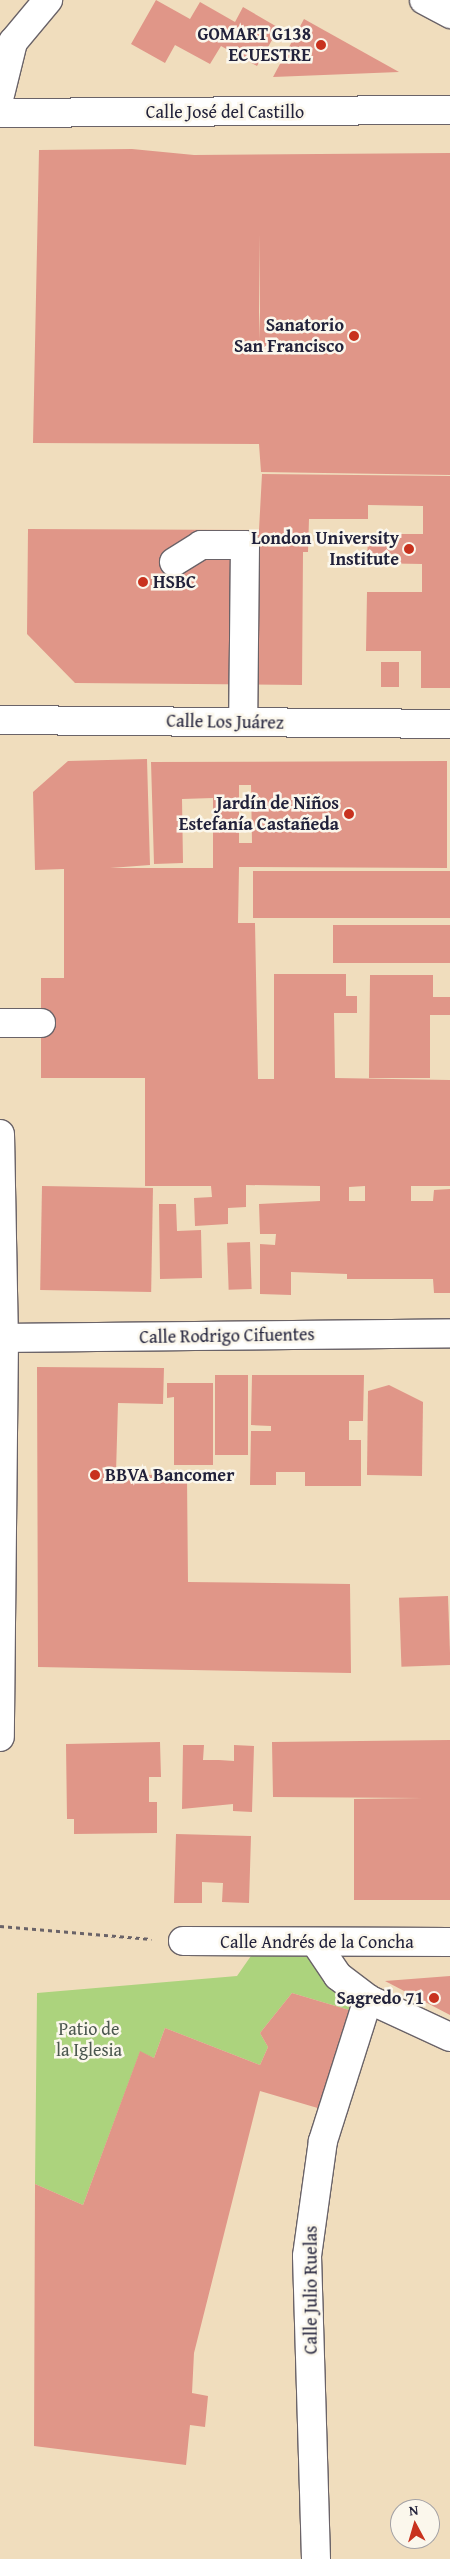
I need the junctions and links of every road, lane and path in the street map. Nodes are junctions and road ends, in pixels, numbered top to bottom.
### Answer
1 (48, 0) edge
2 (424, 0) edge
3 (450, 14) edge
4 (0, 95) edge
5 (450, 110) edge
6 (0, 113) edge
7 (174, 562) dead end
8 (0, 720) edge
9 (243, 722) junction
10 (450, 724) edge
11 (0, 1023) edge
12 (42, 1023) dead end
13 (0, 1134) edge
14 (450, 1333) edge
15 (4, 1338) junction
16 (0, 1737) edge
17 (0, 1926) edge
18 (183, 1941) joint
19 (450, 1942) edge
20 (317, 1945) junction
21 (368, 1999) junction
22 (450, 2037) edge
23 (316, 2559) edge

1 - 4 street
2 - 3 street
5 - 6 street, Calle José del Castillo
7 - 9 street
8 - 9 street, Calle Los Juárez
9 - 10 street, Calle Los Juárez
11 - 12 street
13 - 15 street
14 - 15 street, Calle Rodrigo Cifuentes
15 - 16 street
17 - 18 path
18 - 20 street, Calle Andrés de la Concha
19 - 20 street, Calle Andrés de la Concha
20 - 21 street
21 - 22 street
21 - 23 street, Calle Julio Ruelas

